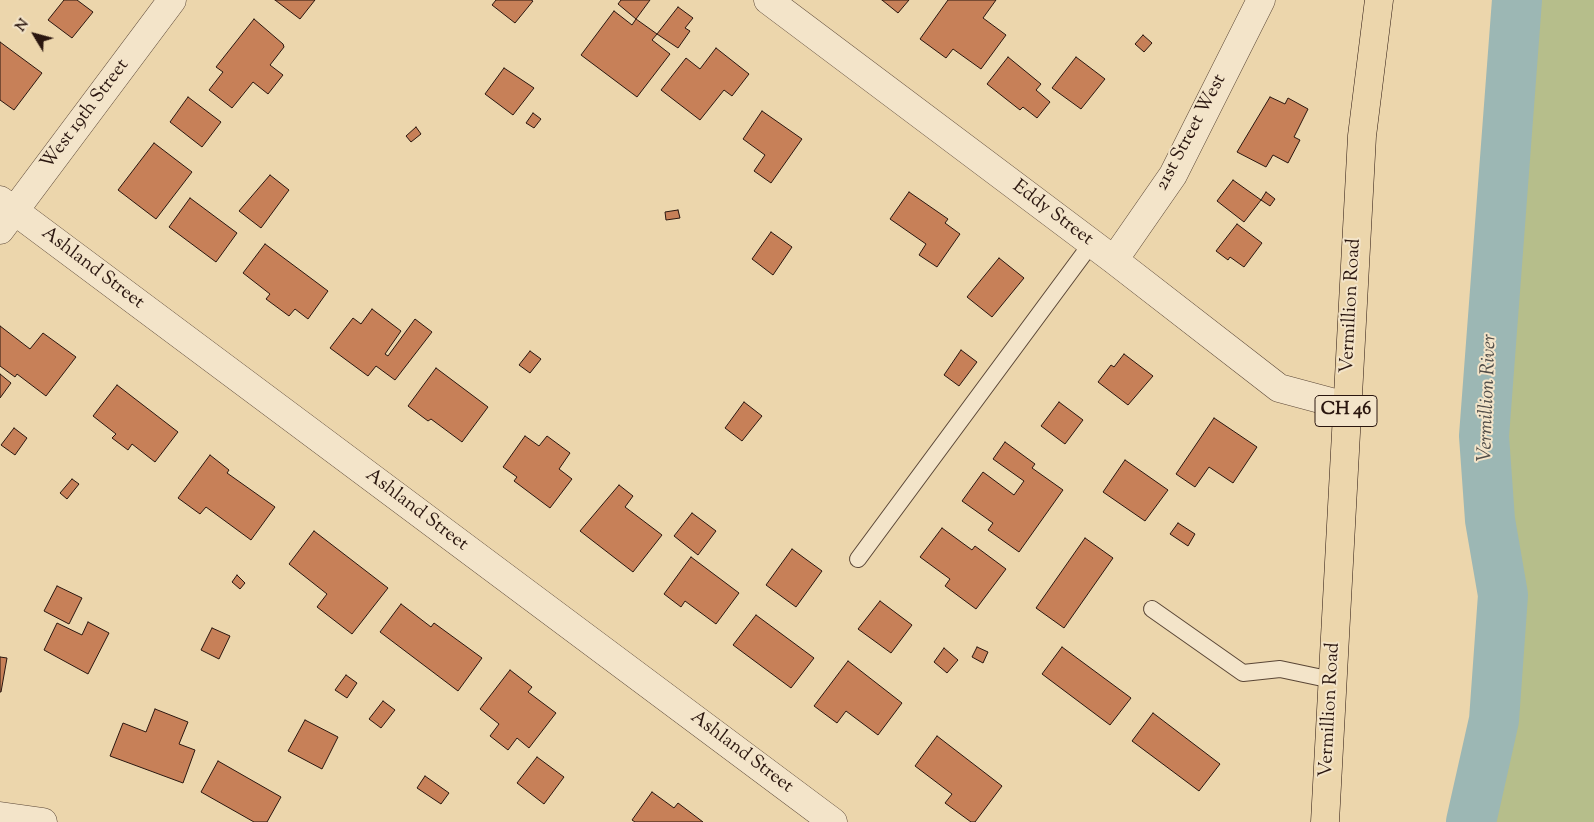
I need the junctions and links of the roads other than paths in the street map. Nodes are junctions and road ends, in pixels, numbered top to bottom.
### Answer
1 (172, 0) edge
2 (768, 0) edge
3 (1261, 0) edge
4 (1379, 0) edge
5 (5, 214) edge
6 (1091, 244) junction
7 (1114, 260) junction
8 (1346, 406) junction
9 (858, 559) dead end
10 (1152, 609) dead end
11 (1332, 680) junction
12 (0, 816) edge
13 (44, 822) edge
14 (833, 822) edge
15 (1325, 822) edge

1 - 5 street, West 19th Street
2 - 6 street, Eddy Street
3 - 7 street, 21st Street West
4 - 8 main road, Vermillion Road / CH 46
5 - 14 street, Ashland Street
6 - 7 street, Eddy Street
6 - 9 lane
7 - 8 street, Eddy Street
8 - 11 main road, Vermillion Road / CH 46
10 - 11 lane
11 - 15 main road, Vermillion Road / CH 46
12 - 13 street

